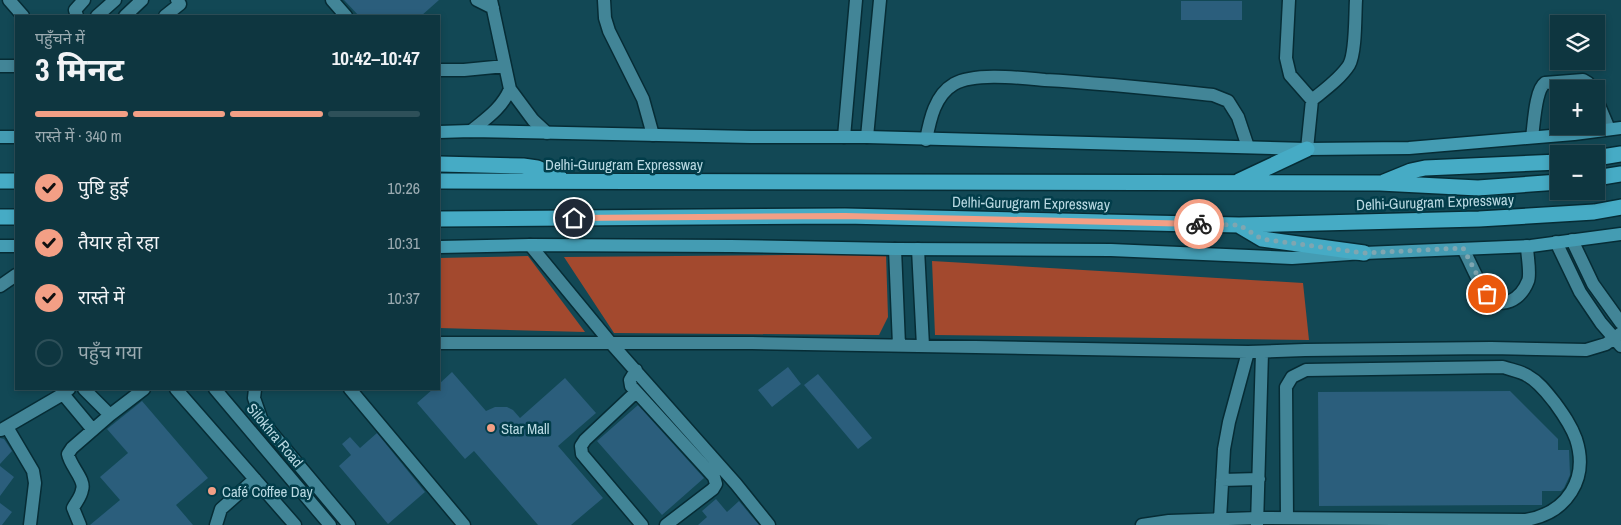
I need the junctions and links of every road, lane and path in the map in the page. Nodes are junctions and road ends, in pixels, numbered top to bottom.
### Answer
1 (84, 0) edge
2 (115, 0) edge
3 (142, 0) edge
4 (177, 0) edge
5 (477, 0) edge
6 (604, 0) edge
7 (856, 0) edge
8 (880, 0) edge
9 (1289, 0) edge
10 (1356, 0) edge
11 (492, 4) edge
12 (340, 7) edge
13 (15, 8) edge
14 (0, 9) edge
15 (76, 15) edge
16 (98, 15) edge
17 (126, 15) edge
18 (166, 15) edge
19 (351, 15) edge
20 (505, 63) junction
21 (440, 64) edge
22 (0, 66) edge
23 (15, 66) edge
24 (440, 70) edge
25 (1550, 83) edge
26 (510, 89) junction
27 (1312, 100) junction
28 (1605, 112) edge
29 (1615, 128) edge
30 (471, 131) junction
31 (440, 132) edge
32 (547, 133) junction
33 (653, 135) junction
34 (0, 137) edge
35 (844, 137) junction
36 (867, 137) junction
37 (1532, 137) junction
38 (15, 138) edge
39 (926, 140) junction
40 (1248, 147) junction
41 (1307, 149) junction
42 (1621, 154) edge
43 (1605, 157) edge
44 (1550, 162) edge
45 (440, 164) edge
46 (1621, 174) edge
47 (1605, 177) edge
48 (0, 181) edge
49 (15, 181) edge
50 (440, 181) edge
51 (566, 181) junction
52 (1235, 183) junction
53 (1380, 183) junction
54 (1550, 183) edge
55 (1621, 207) edge
56 (0, 216) edge
57 (15, 217) edge
58 (440, 219) edge
59 (1239, 225) junction
60 (1621, 234) edge
61 (1572, 240) junction
62 (1556, 242) junction
63 (530, 245) junction
64 (0, 246) edge
65 (15, 246) edge
66 (1527, 246) junction
67 (440, 247) edge
68 (1463, 248) junction
69 (895, 249) junction
70 (918, 250) junction
71 (1364, 253) junction
72 (15, 276) edge
73 (0, 286) edge
74 (1621, 323) edge
75 (1619, 339) edge
76 (610, 342) junction
77 (440, 343) edge
78 (899, 346) junction
79 (923, 346) junction
80 (1248, 352) junction
81 (1262, 352) junction
82 (636, 370) junction
83 (85, 390) edge
84 (143, 390) edge
85 (177, 390) edge
86 (216, 390) edge
87 (255, 390) edge
88 (351, 390) edge
89 (66, 391) edge
90 (636, 392) junction
91 (110, 415) junction
92 (4, 429) edge
93 (93, 430) junction
94 (255, 479) junction
95 (1259, 479) junction
96 (1222, 480) junction
97 (1287, 518) junction
98 (1220, 519) junction
99 (1258, 522) edge
100 (30, 525) edge
101 (80, 525) edge
102 (216, 525) edge
103 (295, 525) edge
104 (330, 525) edge
105 (349, 525) edge
106 (464, 525) edge
107 (642, 525) edge
108 (666, 525) edge
109 (769, 525) edge
110 (1142, 525) edge

1 - 15 street
2 - 16 street
3 - 17 street
4 - 18 street
5 - 11 street
6 - 33 street
7 - 35 street
8 - 36 street
9 - 27 street
10 - 27 street
11 - 20 street
12 - 19 street
13 - 14 street
20 - 21 street
20 - 24 street
20 - 26 street
22 - 23 street
25 - 37 street
26 - 30 street
26 - 32 street
27 - 41 street
28 - 29 street
29 - 37 main road
30 - 31 main road
30 - 32 main road
32 - 33 main road
33 - 35 main road
34 - 38 main road
35 - 36 main road
36 - 39 main road
37 - 41 main road
39 - 40 main road
39 - 40 street
40 - 41 main road
41 - 52 highway
42 - 43 highway
44 - 53 highway
45 - 51 highway
46 - 47 highway
48 - 49 highway
50 - 51 highway, Delhi-Gurugram Expressway
51 - 52 highway, Delhi-Gurugram Expressway
52 - 53 highway, Delhi-Gurugram Expressway
53 - 54 highway, Delhi-Gurugram Expressway
55 - 59 highway, Delhi-Gurugram Expressway
56 - 57 highway
58 - 59 highway, Delhi-Gurugram Expressway
59 - 71 highway
60 - 61 main road
61 - 62 main road
61 - 74 street
62 - 66 main road
62 - 75 street
63 - 67 main road
63 - 69 main road
63 - 76 street
64 - 65 main road
66 - 68 main road
66 - 68 street
68 - 71 main road
69 - 70 main road
69 - 78 street
70 - 71 main road
70 - 79 street
72 - 73 street
75 - 81 street
76 - 77 street
76 - 78 street
76 - 82 street
78 - 79 street
79 - 80 street
80 - 81 street
80 - 96 street
81 - 95 street
82 - 90 street
82 - 109 street
83 - 91 street
84 - 91 street
85 - 94 street
86 - 104 street, Silokhra Road
87 - 105 street
88 - 106 street
89 - 92 street
89 - 93 street
90 - 107 street
90 - 108 street
91 - 93 street
92 - 100 street
93 - 101 street
94 - 102 street
94 - 103 street
95 - 96 street
95 - 99 street
96 - 98 street
97 - 97 street
97 - 99 street
98 - 99 street
98 - 110 street

